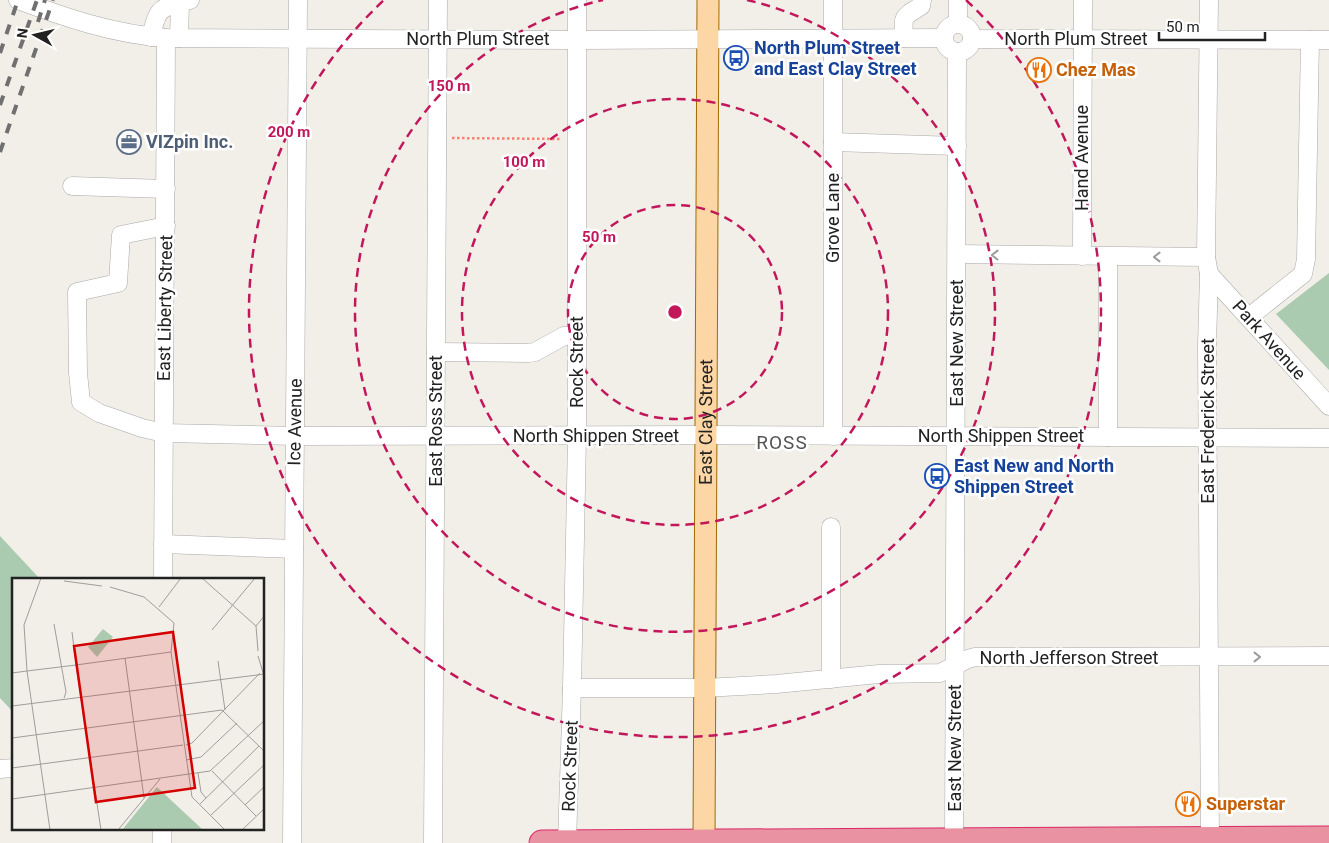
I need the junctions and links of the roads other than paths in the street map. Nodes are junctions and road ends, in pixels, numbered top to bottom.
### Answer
1 (18, 0) edge
2 (298, 0) edge
3 (438, 0) edge
4 (577, 0) edge
5 (708, 0) edge
6 (833, 0) edge
7 (922, 0) edge
8 (958, 0) edge
9 (1083, 0) edge
10 (1208, 0) edge
11 (185, 1) edge
12 (958, 23) junction
13 (165, 37) junction
14 (298, 38) junction
15 (833, 38) junction
16 (904, 38) junction
17 (943, 38) junction
18 (438, 39) junction
19 (972, 39) junction
20 (1083, 39) junction
21 (577, 40) junction
22 (708, 40) junction
23 (1208, 40) junction
24 (1310, 40) junction
25 (1329, 40) edge
26 (957, 52) junction
27 (833, 142) junction
28 (956, 146) junction
29 (72, 186) dead end
30 (166, 189) junction
31 (166, 226) junction
32 (957, 254) junction
33 (1082, 256) junction
34 (1108, 256) junction
35 (1206, 256) junction
36 (1209, 274) junction
37 (1249, 317) junction
38 (578, 335) junction
39 (436, 352) junction
40 (1329, 406) edge
41 (164, 433) junction
42 (706, 435) junction
43 (296, 436) junction
44 (436, 436) junction
45 (833, 436) junction
46 (956, 436) junction
47 (577, 437) junction
48 (1108, 437) junction
49 (1208, 437) junction
50 (1329, 438) edge
51 (831, 527) dead end
52 (163, 544) junction
53 (294, 549) junction
54 (163, 578) edge
55 (1329, 656) edge
56 (1208, 657) junction
57 (955, 666) junction
58 (831, 679) junction
59 (572, 688) junction
60 (705, 688) junction
61 (162, 830) edge
62 (1329, 839) edge
63 (954, 842) edge
64 (1112, 842) edge
65 (1210, 842) edge
66 (162, 843) edge
67 (292, 843) edge
68 (433, 843) edge
69 (542, 843) edge
70 (567, 843) edge
71 (704, 843) edge

1 - 13 street, North Plum Street
2 - 14 street, Ice Avenue
3 - 18 street, East Ross Street
4 - 21 street, Rock Street
5 - 22 main road, East Clay Street
6 - 15 street, Grove Lane
7 - 16 street
8 - 12 street
9 - 20 street, Hand Avenue
10 - 23 street, East Frederick Street
11 - 13 street
11 - 13 street
12 - 17 street
12 - 19 street
13 - 14 street, North Plum Street
13 - 30 street, East Liberty Street
14 - 18 street, North Plum Street
14 - 43 street, Ice Avenue
15 - 16 street, North Plum Street
15 - 22 street, North Plum Street
15 - 27 street, Grove Lane
16 - 17 street, North Plum Street
17 - 26 street
18 - 21 street, North Plum Street
18 - 39 street, East Ross Street
19 - 20 street, North Plum Street
19 - 26 street
20 - 23 street, North Plum Street
20 - 33 street, Hand Avenue
21 - 22 street, North Plum Street
21 - 38 street, Rock Street
22 - 42 main road, East Clay Street
23 - 24 street, North Plum Street
23 - 35 street, East Frederick Street
24 - 25 street, North Plum Street
24 - 37 street
26 - 28 street, East New Street
27 - 28 street
27 - 45 street, Grove Lane
28 - 32 street, East New Street
29 - 30 street
30 - 31 street, East Liberty Street
31 - 41 street, East Liberty Street
31 - 41 street, North Shippen Street
33 -> 32 street
32 - 46 street, East New Street
33 - 34 street
35 -> 34 street
34 - 48 street
35 - 36 street, East Frederick Street
36 - 37 street, Park Avenue
36 - 49 street, East Frederick Street
37 - 40 street, Park Avenue
38 - 39 street
38 - 47 street, Rock Street
39 - 44 street, East Ross Street
41 - 43 street, North Shippen Street
41 - 52 street, East Liberty Street
42 - 45 street, North Shippen Street
42 - 47 street, North Shippen Street
42 - 60 main road, East Clay Street
43 - 44 street, North Shippen Street
43 - 53 street, Ice Avenue
44 - 47 street, North Shippen Street
44 - 68 street, East Ross Street
45 - 46 street, North Shippen Street
46 - 48 street, North Shippen Street
46 - 57 street, East New Street
47 - 59 street, Rock Street
48 - 49 street, North Shippen Street
49 - 50 street, North Shippen Street
49 - 56 street, East Frederick Street
51 - 58 street
52 - 53 street
52 - 54 street, East Liberty Street
53 - 67 street, Ice Avenue
56 -> 55 street, North Jefferson Street
56 - 57 street, North Jefferson Street
56 - 65 street, East Frederick Street
57 - 58 street, North Jefferson Street
57 - 63 street, East New Street
58 - 60 street, North Jefferson Street
59 - 60 street, North Jefferson Street
59 - 70 street, Rock Street
60 - 71 main road, East Clay Street
61 - 66 street
62 - 65 highway
63 - 64 highway
63 - 71 highway
64 - 65 highway
69 - 70 highway
70 - 71 highway

